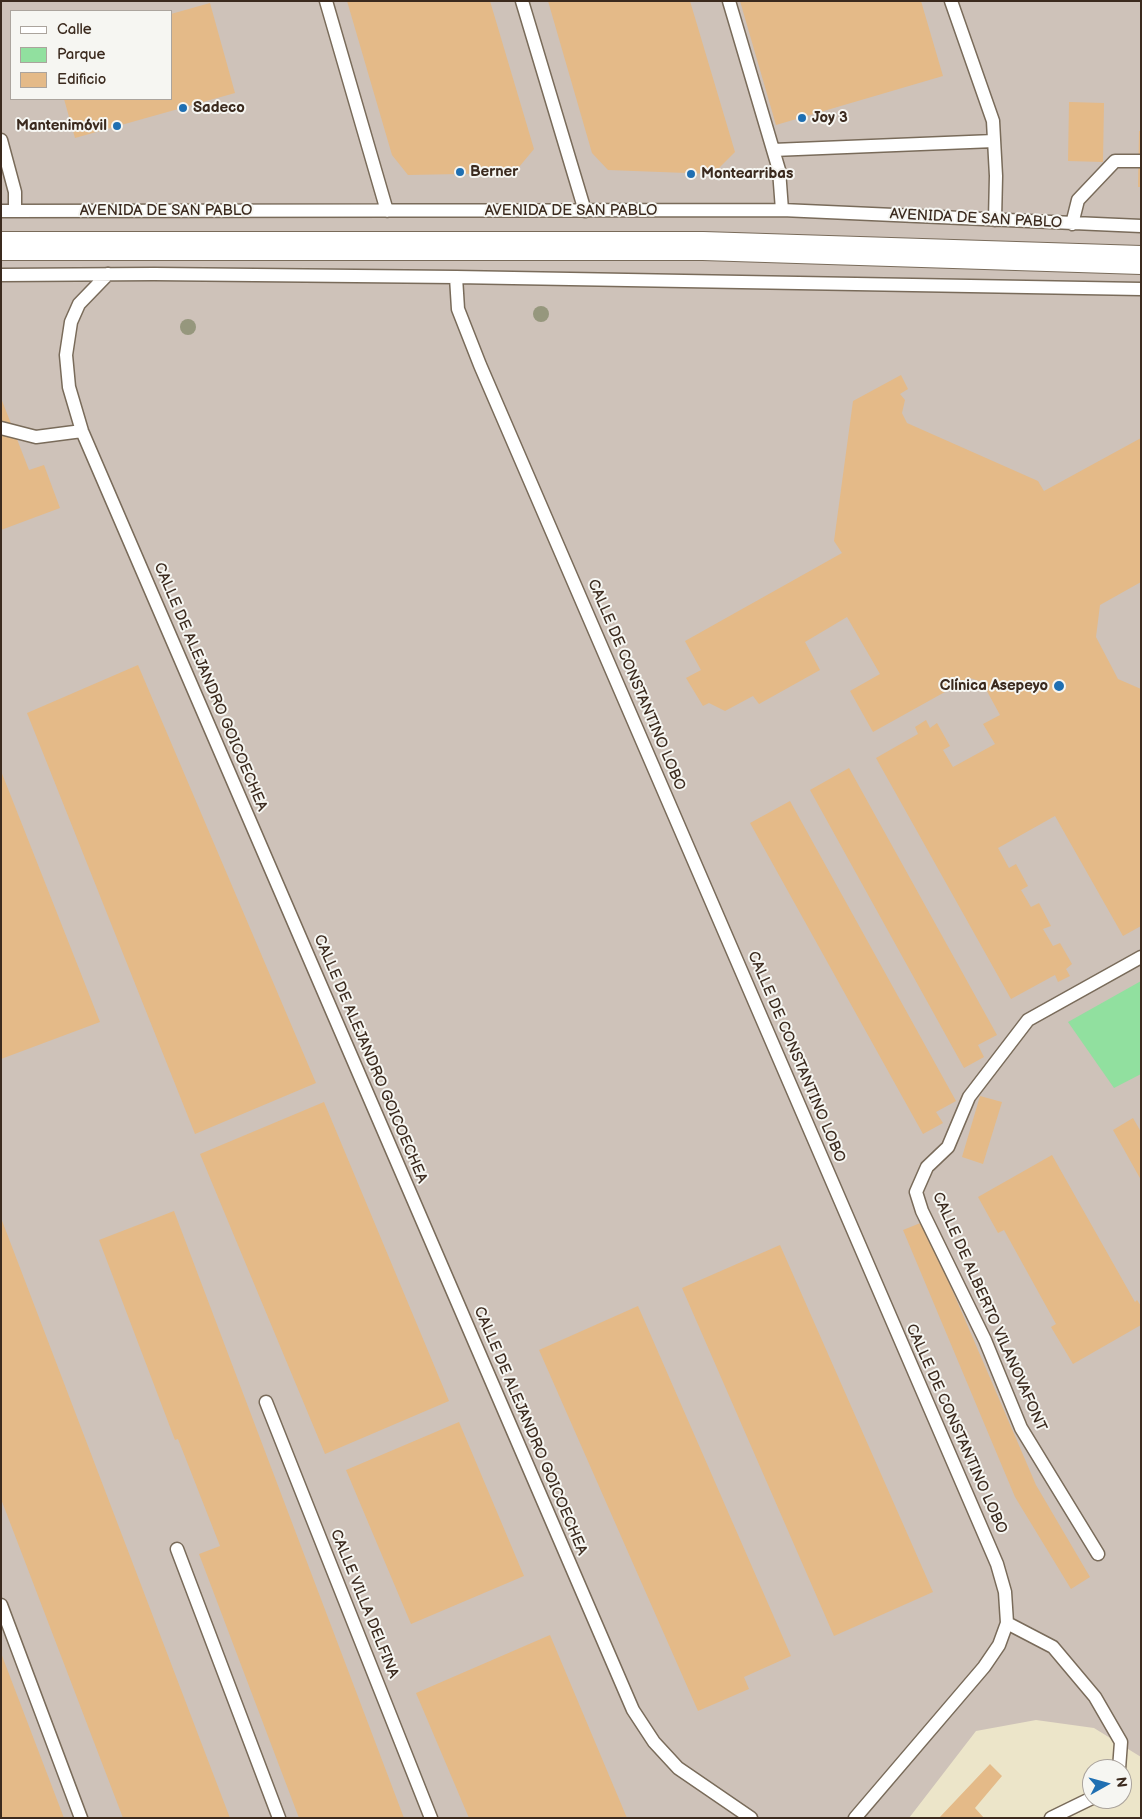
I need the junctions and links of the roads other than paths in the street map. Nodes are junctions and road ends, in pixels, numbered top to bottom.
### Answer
1 (326, 1) edge
2 (522, 1) edge
3 (729, 1) edge
4 (952, 1) edge
5 (1, 140) edge
6 (994, 141) junction
7 (773, 150) junction
8 (1141, 161) edge
9 (1, 188) edge
10 (15, 192) junction
11 (782, 210) junction
12 (1, 211) edge
13 (16, 211) junction
14 (387, 211) junction
15 (585, 211) junction
16 (995, 220) junction
17 (1072, 224) junction
18 (1141, 226) edge
19 (1, 246) edge
20 (1141, 260) edge
21 (108, 274) junction
22 (1, 276) edge
23 (456, 276) junction
24 (1141, 289) edge
25 (1, 428) edge
26 (82, 431) junction
27 (1141, 957) edge
28 (266, 1402) dead end
29 (177, 1549) dead end
30 (1098, 1554) dead end
31 (1, 1605) edge
32 (1007, 1623) junction
33 (1119, 1759) edge
34 (1082, 1803) edge
35 (81, 1818) edge
36 (279, 1818) edge
37 (431, 1818) edge
38 (751, 1818) edge
39 (855, 1818) edge
40 (1051, 1818) edge

1 - 14 lane
2 - 15 lane
3 - 7 lane
4 - 6 lane
5 - 10 lane
6 - 7 lane
6 - 16 lane
7 - 11 lane
8 - 17 lane
9 - 10 lane
10 - 13 lane
11 - 15 lane, AVENIDA DE SAN PABLO
11 - 16 lane, AVENIDA DE SAN PABLO
12 - 13 lane, AVENIDA DE SAN PABLO
13 - 14 lane, AVENIDA DE SAN PABLO
14 - 15 lane, AVENIDA DE SAN PABLO
16 - 17 lane, AVENIDA DE SAN PABLO
17 - 18 lane, AVENIDA DE SAN PABLO
19 - 20 street
21 - 22 lane
21 - 23 lane
21 - 26 lane, CALLE DE ALEJANDRO GOICOECHEA
23 - 24 lane
23 - 32 lane, CALLE DE CONSTANTINO LOBO
25 - 26 lane
26 - 38 lane, CALLE DE ALEJANDRO GOICOECHEA
27 - 30 lane, CALLE DE ALBERTO VILANOVAFONT
28 - 37 lane, CALLE VILLA DELFINA
29 - 36 lane
31 - 35 lane
32 - 33 lane
32 - 39 lane, CALLE DE CONSTANTINO LOBO
34 - 40 lane

